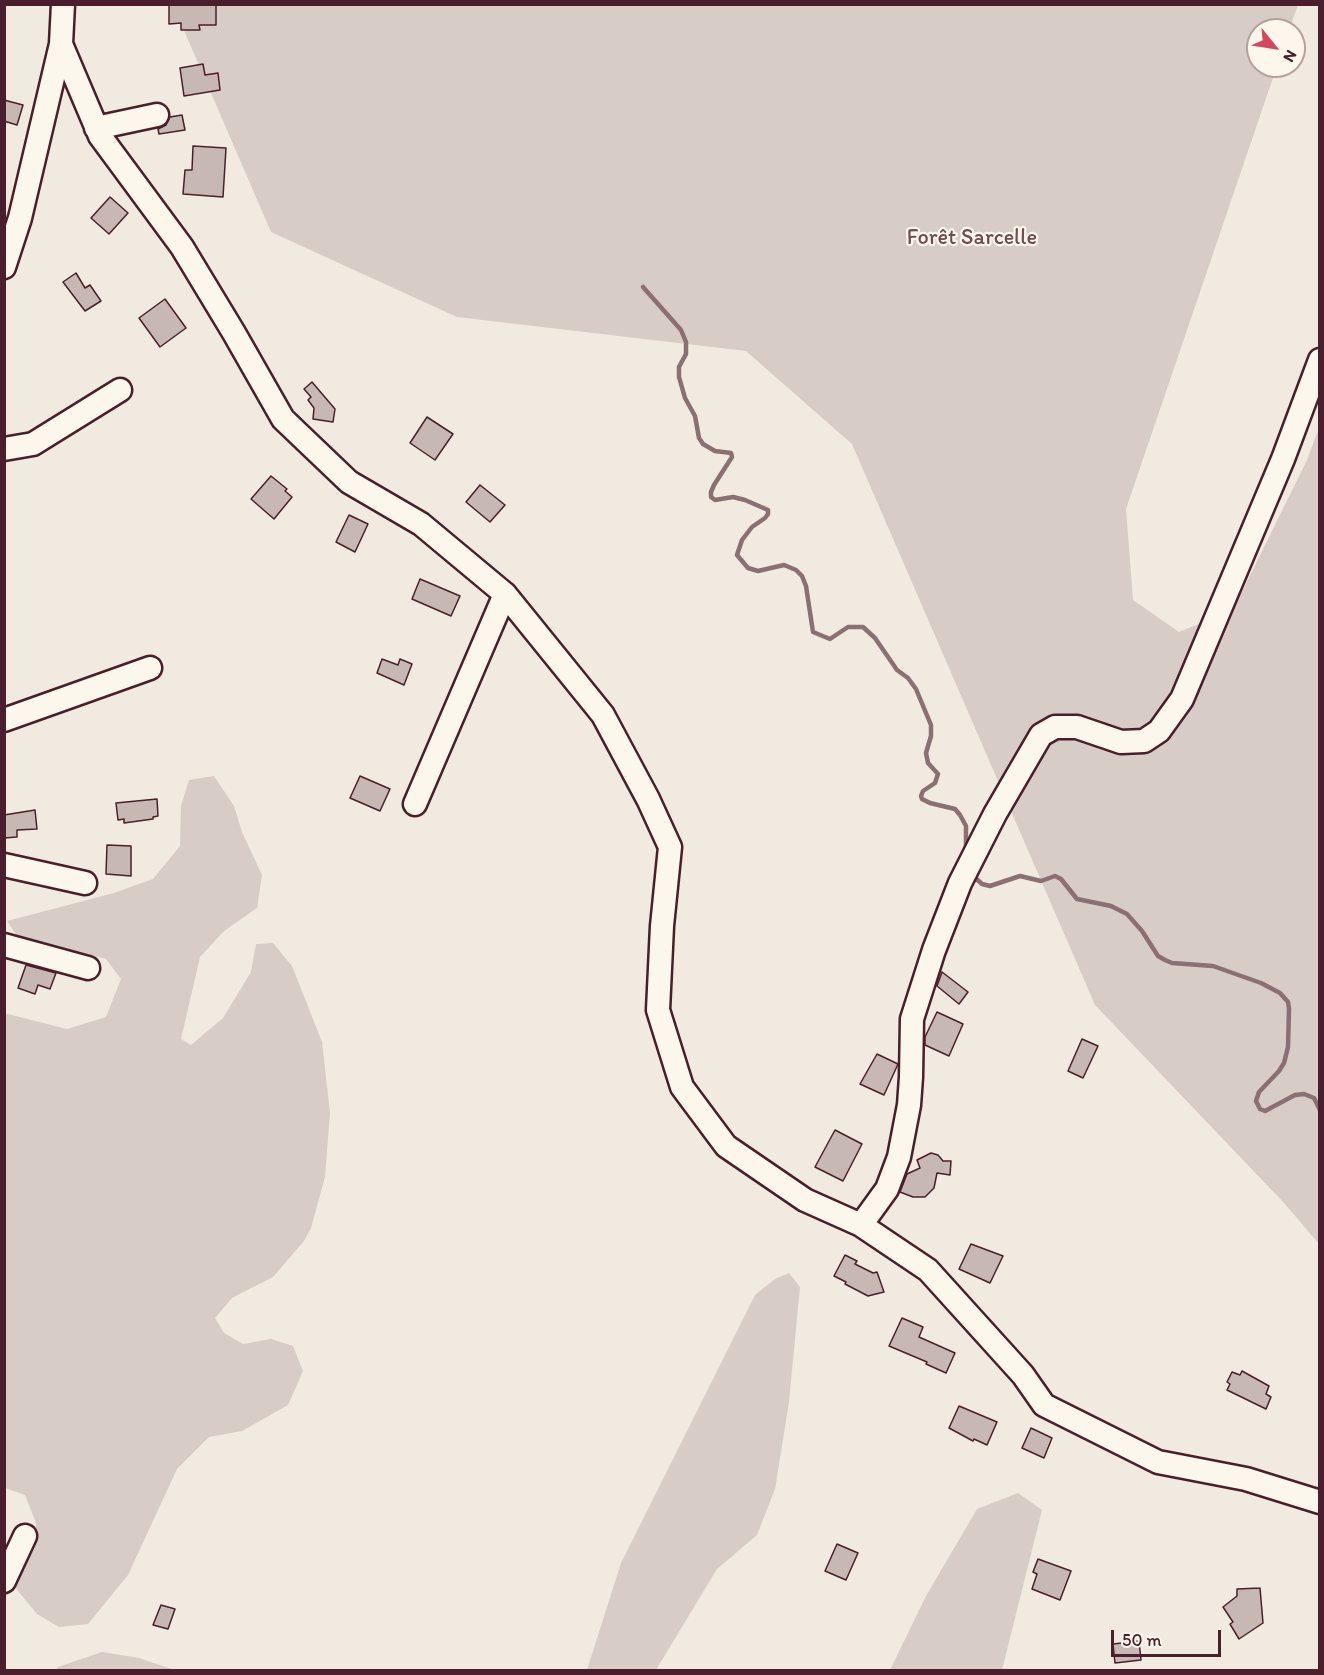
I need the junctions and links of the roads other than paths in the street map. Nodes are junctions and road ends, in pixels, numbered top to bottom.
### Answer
1 (63, 4) edge
2 (61, 44) junction
3 (157, 115) dead end
4 (96, 128) junction
5 (4, 267) edge
6 (1320, 360) edge
7 (120, 390) dead end
8 (4, 449) edge
9 (505, 594) junction
10 (150, 668) dead end
11 (4, 720) edge
12 (415, 804) dead end
13 (4, 865) edge
14 (85, 883) dead end
15 (4, 945) edge
16 (88, 968) dead end
17 (861, 1225) junction
18 (1320, 1502) edge
19 (25, 1536) dead end
20 (4, 1581) edge

1 - 2 street
2 - 4 street
2 - 5 street
3 - 4 street
4 - 9 street
6 - 17 street
7 - 8 street
9 - 12 street
9 - 17 street
10 - 11 street
13 - 14 street
15 - 16 street
17 - 18 street
19 - 20 street

